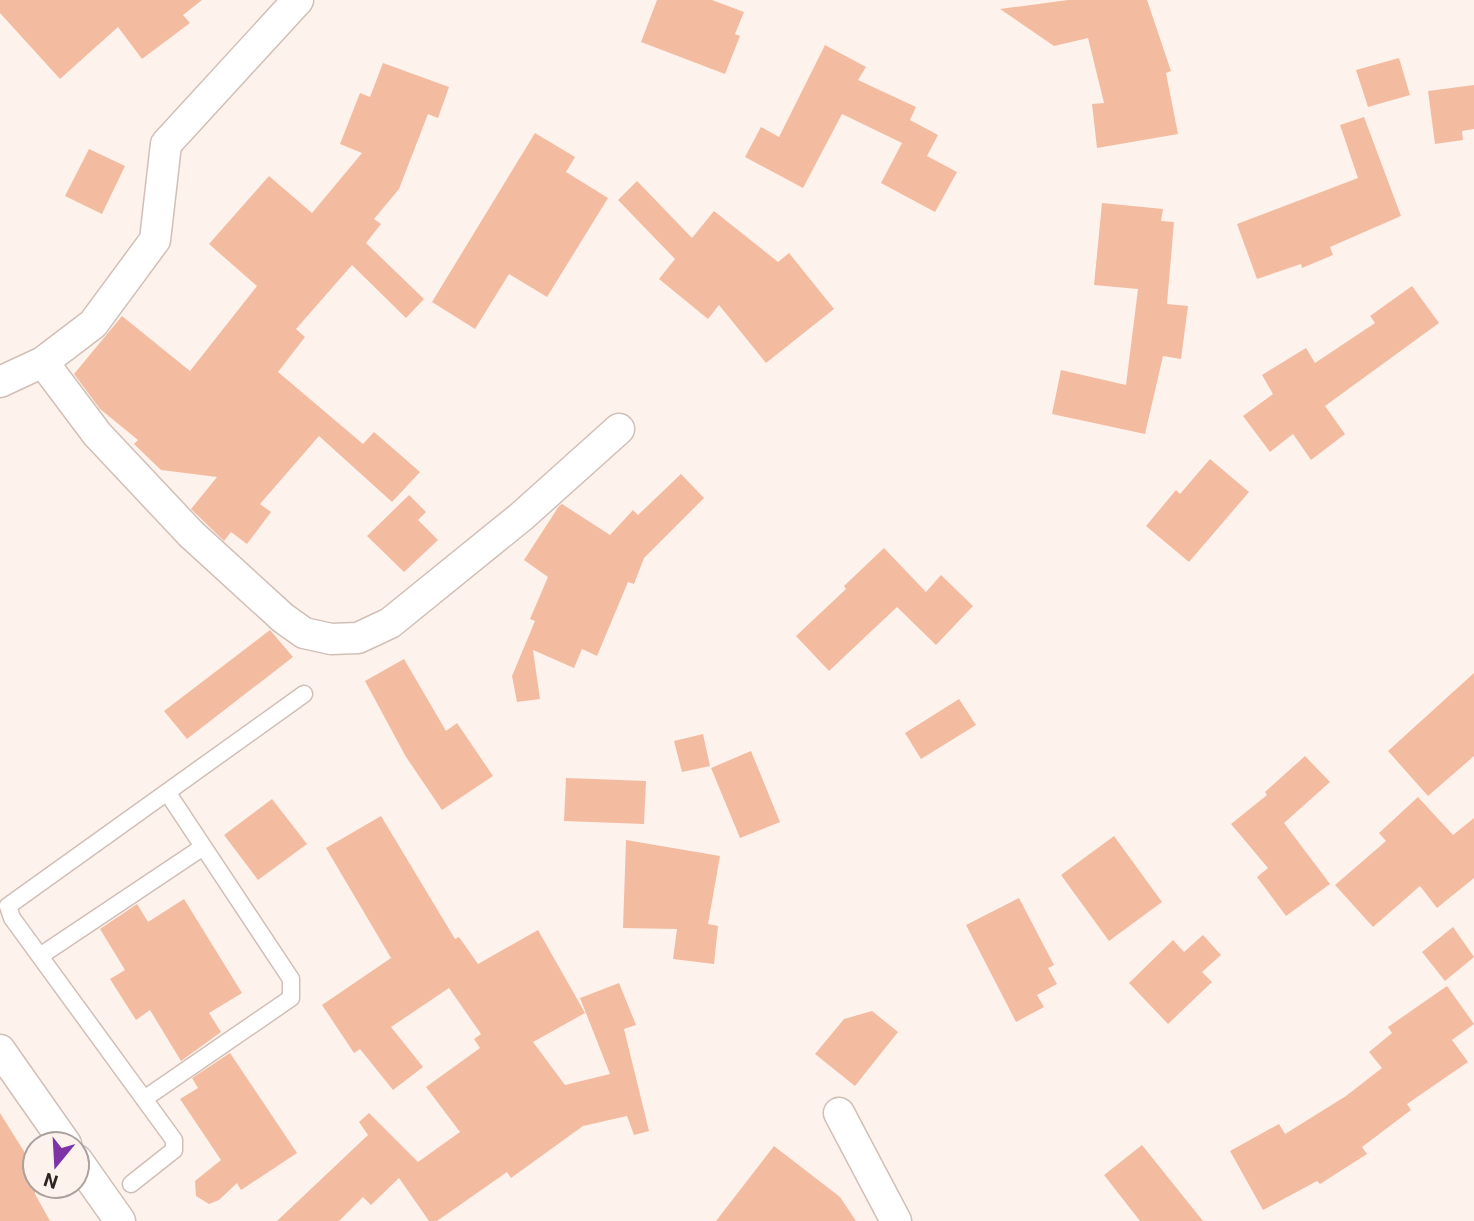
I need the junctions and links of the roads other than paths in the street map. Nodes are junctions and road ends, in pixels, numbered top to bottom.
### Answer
1 (298, 0) edge
2 (43, 362) junction
3 (0, 382) edge
4 (619, 429) dead end
5 (304, 694) dead end
6 (167, 792) junction
7 (203, 847) junction
8 (40, 956) junction
9 (0, 1050) edge
10 (144, 1099) junction
11 (839, 1113) dead end
12 (56, 1130) edge
13 (91, 1180) edge
14 (131, 1184) dead end
15 (113, 1211) edge
16 (896, 1221) edge

1 - 2 street
2 - 3 street
2 - 4 street
5 - 6 lane
6 - 7 lane
6 - 8 lane
7 - 8 lane
7 - 10 lane
8 - 10 lane
9 - 12 street
10 - 14 lane
11 - 16 street
13 - 15 street

